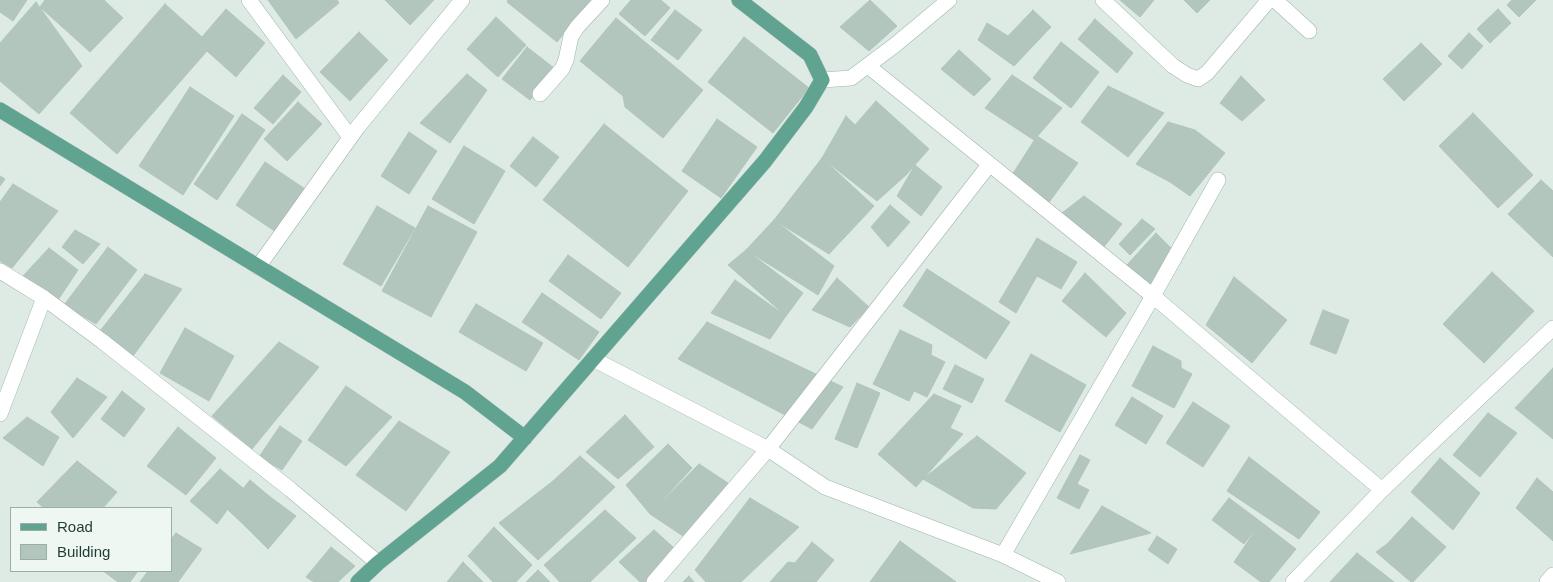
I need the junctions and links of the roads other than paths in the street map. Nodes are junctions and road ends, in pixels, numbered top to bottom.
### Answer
1 (250, 0) edge
2 (462, 0) edge
3 (602, 0) edge
4 (740, 0) edge
5 (949, 0) edge
6 (1103, 0) edge
7 (1269, 0) edge
8 (1275, 0) edge
9 (1309, 31) dead end
10 (868, 66) junction
11 (822, 80) junction
12 (540, 94) dead end
13 (0, 110) edge
14 (350, 137) junction
15 (989, 165) junction
16 (1218, 180) dead end
17 (258, 267) junction
18 (0, 271) edge
19 (1153, 296) junction
20 (44, 298) junction
21 (1553, 328) edge
22 (594, 359) junction
23 (0, 414) edge
24 (525, 438) junction
25 (768, 450) junction
26 (1382, 490) junction
27 (1003, 555) junction
28 (378, 562) junction
29 (1553, 575) edge
30 (358, 582) edge
31 (654, 582) edge
32 (1058, 582) edge
33 (1293, 582) edge
34 (1547, 582) edge

1 - 14 street
2 - 14 street
3 - 12 street
4 - 11 main road
5 - 10 street
6 - 7 street
8 - 9 street
10 - 11 street
10 - 15 street
11 - 22 main road
13 - 17 main road
14 - 17 street
15 - 19 street
15 - 25 street
16 - 19 street
17 - 24 main road
18 - 20 street
19 - 26 street
19 - 27 street
20 - 23 street
20 - 28 street
21 - 26 street
22 - 24 main road
22 - 25 street
24 - 28 main road
25 - 27 street
25 - 31 street
26 - 33 street
27 - 32 street
28 - 30 main road
29 - 34 street

